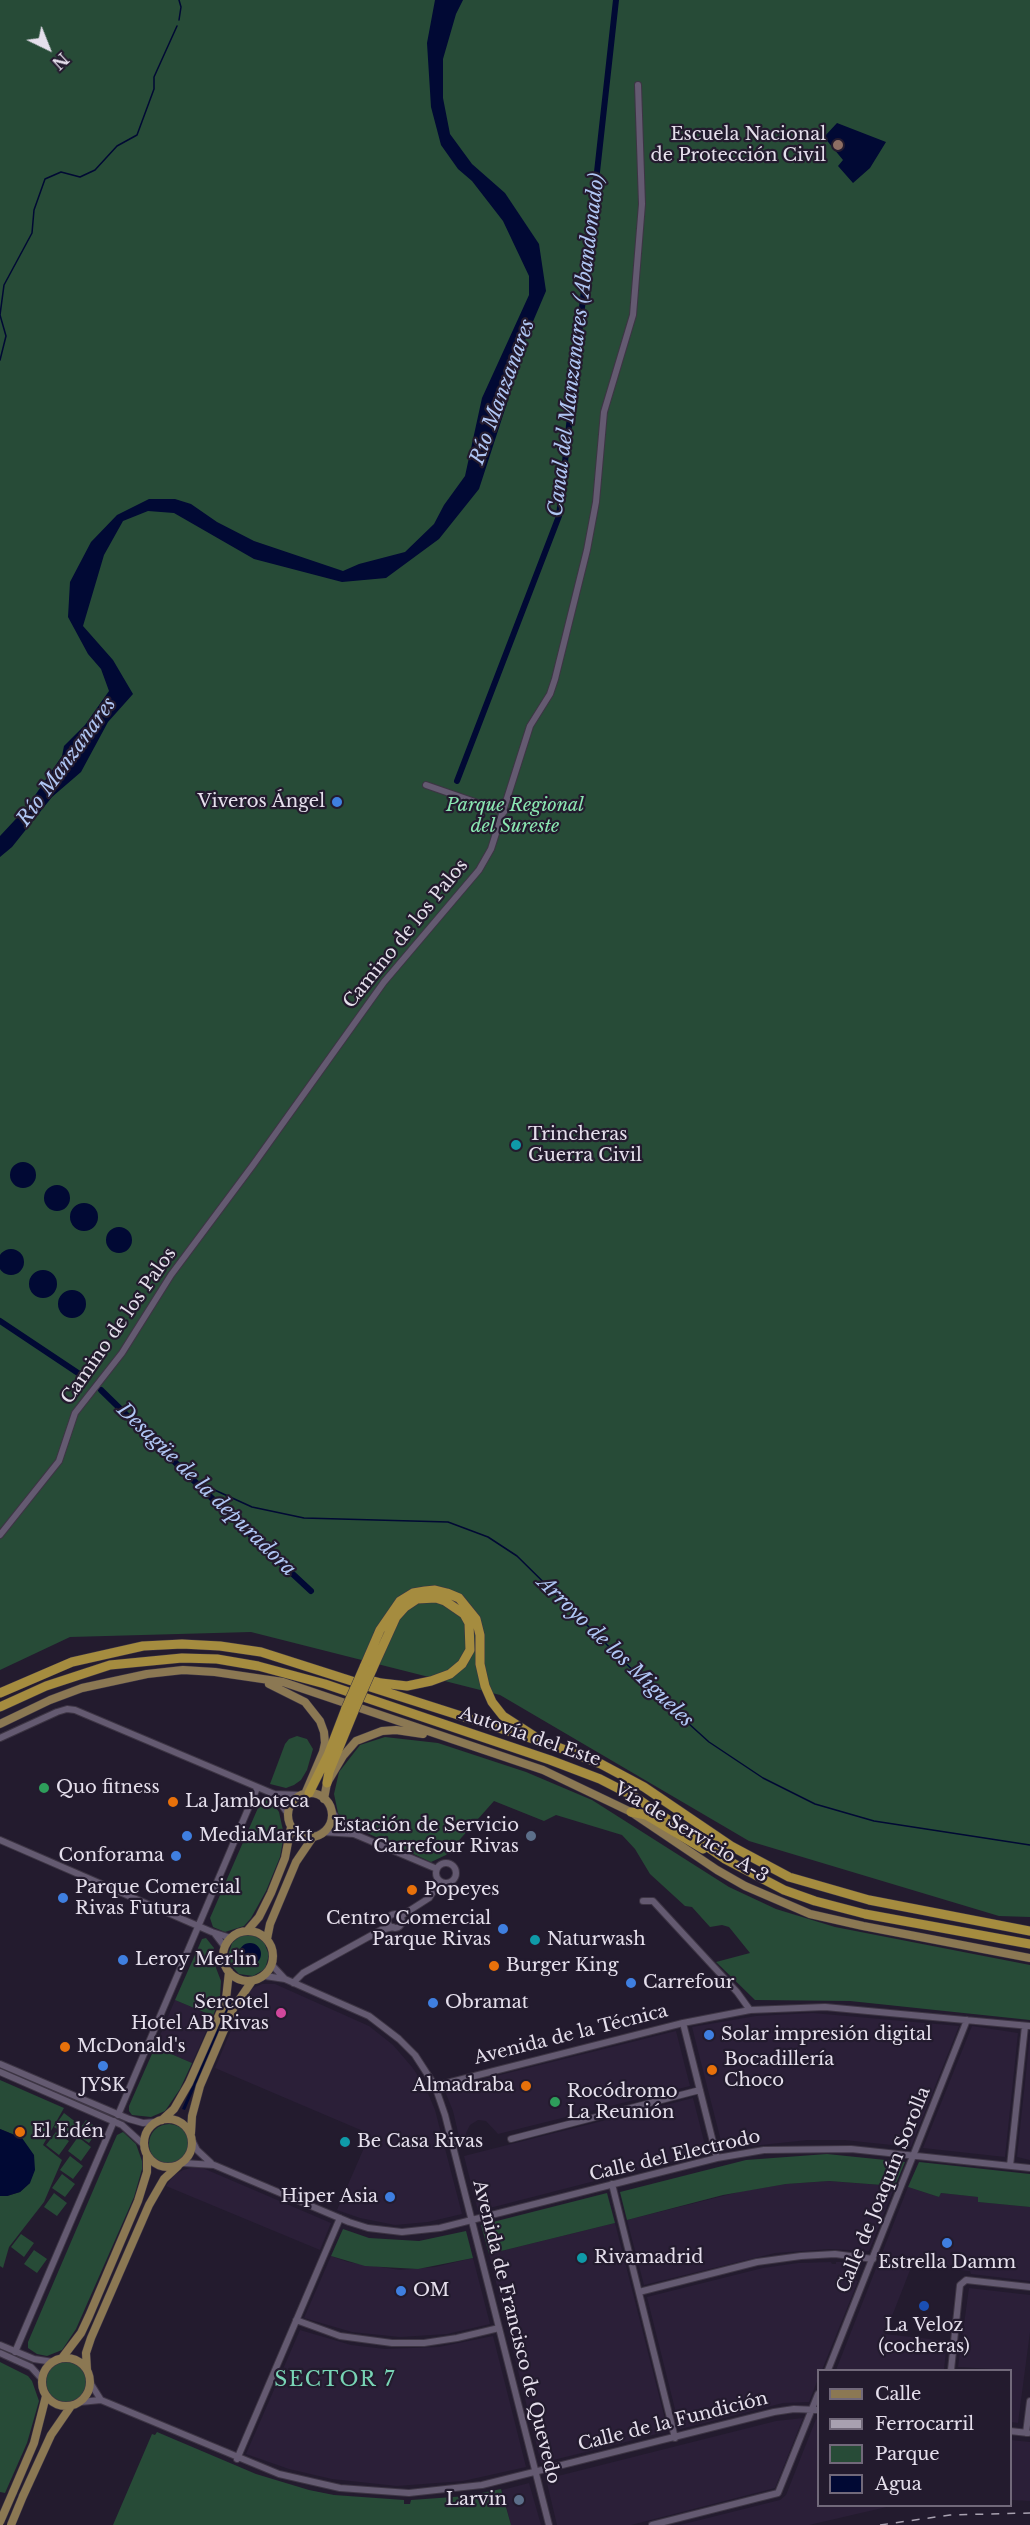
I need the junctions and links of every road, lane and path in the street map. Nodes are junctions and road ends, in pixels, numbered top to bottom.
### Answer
1 (638, 85) dead end
2 (426, 784) dead end
3 (504, 812) junction
4 (0, 1535) edge
5 (368, 1669) junction
6 (329, 1673) junction
7 (254, 1678) junction
8 (0, 1693) edge
9 (0, 1707) edge
10 (350, 1709) junction
11 (0, 1724) edge
12 (0, 1738) edge
13 (448, 1739) junction
14 (555, 1746) junction
15 (327, 1783) junction
16 (257, 1788) junction
17 (274, 1794) junction
18 (305, 1794) junction
19 (324, 1799) junction
20 (331, 1810) junction
21 (631, 1812) junction
22 (288, 1814) junction
23 (291, 1827) junction
24 (323, 1832) junction
25 (354, 1834) junction
26 (313, 1837) junction
27 (0, 1840) edge
28 (725, 1859) junction
29 (437, 1869) junction
30 (440, 1881) junction
31 (643, 1901) dead end
32 (400, 1916) junction
33 (388, 1921) junction
34 (199, 1926) junction
35 (393, 1927) junction
36 (381, 1930) junction
37 (247, 1931) junction
38 (1030, 1931) edge
39 (212, 1932) junction
40 (231, 1938) junction
41 (267, 1939) junction
42 (1030, 1944) edge
43 (225, 1947) junction
44 (1030, 1958) edge
45 (272, 1965) junction
46 (311, 1970) junction
47 (229, 1972) junction
48 (264, 1976) junction
49 (285, 1979) junction
50 (252, 1981) junction
51 (293, 1983) junction
52 (306, 1988) junction
53 (750, 2010) junction
54 (967, 2020) junction
55 (682, 2023) junction
56 (1027, 2026) edge
57 (0, 2064) edge
58 (0, 2072) edge
59 (435, 2086) junction
60 (700, 2090) junction
61 (116, 2118) junction
62 (159, 2121) junction
63 (191, 2133) junction
64 (511, 2139) dead end
65 (193, 2142) junction
66 (144, 2145) junction
67 (147, 2155) junction
68 (914, 2155) junction
69 (717, 2158) junction
70 (180, 2164) junction
71 (214, 2165) junction
72 (1010, 2166) junction
73 (1030, 2168) edge
74 (612, 2184) junction
75 (340, 2218) junction
76 (472, 2220) junction
77 (873, 2259) junction
78 (1030, 2287) edge
79 (639, 2292) junction
80 (296, 2320) junction
81 (499, 2328) junction
82 (0, 2345) edge
83 (15, 2352) junction
84 (0, 2353) edge
85 (63, 2358) junction
86 (52, 2361) junction
87 (828, 2369) edge
88 (951, 2369) edge
89 (87, 2370) junction
90 (42, 2379) junction
91 (91, 2384) junction
92 (46, 2396) junction
93 (101, 2400) junction
94 (1030, 2401) edge
95 (80, 2402) junction
96 (71, 2406) junction
97 (815, 2410) edge
98 (1012, 2431) edge
99 (1028, 2433) edge
100 (675, 2438) junction
101 (237, 2458) junction
102 (536, 2472) junction
103 (0, 2522) edge
104 (11, 2525) edge
105 (549, 2525) edge
106 (652, 2525) edge

1 - 3 street, Camino de los Palos
2 - 3 street
3 - 4 street, Camino de los Palos
5 - 6 highway
5 - 10 highway, bridge
5 - 14 highway
6 - 8 highway, Autovía del Este
6 - 14 highway, Autovía del Este
7 - 11 main road
7 - 13 main road
7 - 18 main road
9 - 28 highway, Autovía del Este
10 - 15 highway
10 - 18 highway
12 - 16 street
13 - 15 main road
13 - 21 main road, Vía de Servicio A-3
14 - 38 highway, Autovía del Este
15 - 19 main road
16 - 17 street
16 - 34 street
17 - 18 street
17 - 22 street
18 - 19 main road
18 - 22 main road
19 - 20 main road
20 - 24 main road
20 - 25 street
21 - 28 highway
21 - 44 main road, Vía de Servicio A-3
22 - 23 main road
23 - 26 main road
23 - 37 main road
24 - 25 street
24 - 26 main road
25 - 29 street
26 - 41 main road
27 - 34 street
28 - 42 highway, Autovía del Este
29 - 30 street
29 - 30 street
30 - 32 street
31 - 53 street
32 - 33 street
32 - 35 street
33 - 35 street
33 - 36 street
34 - 39 street
34 - 61 street
35 - 36 street
36 - 46 street
37 - 40 main road
37 - 41 main road
39 - 40 street
39 - 43 street
40 - 43 main road
41 - 45 main road
43 - 47 main road
45 - 48 main road
45 - 49 street, Avenida de Francisco de Quevedo
46 - 51 street
46 - 52 street
47 - 50 main road
47 - 62 main road
48 - 49 street, Avenida de Francisco de Quevedo
48 - 50 main road
49 - 51 street, Avenida de Francisco de Quevedo
50 - 63 main road
51 - 52 street, Avenida de Francisco de Quevedo
52 - 59 street, Avenida de Francisco de Quevedo
53 - 54 street, Avenida de la Técnica
53 - 55 street, Avenida de la Técnica
54 - 56 street, Avenida de la Técnica
54 - 68 street, Calle de Joaquín Sorolla
55 - 59 street, Avenida de la Técnica
55 - 60 street
56 - 72 street
57 - 61 street
58 - 61 street
59 - 76 street, Avenida de Francisco de Quevedo
60 - 64 street
60 - 69 street
61 - 62 street
61 - 66 street
61 - 83 street
62 - 63 main road
62 - 66 main road
63 - 65 main road
65 - 70 main road
65 - 71 street
66 - 67 main road
67 - 70 main road
67 - 85 main road
68 - 69 street, Calle del Electrodo
68 - 72 street, Calle del Electrodo
68 - 77 street, Calle de Joaquín Sorolla
69 - 74 street, Calle del Electrodo
70 - 71 street
70 - 89 main road
71 - 75 street, Calle del Electrodo
72 - 73 street, Calle del Electrodo
74 - 76 street, Calle del Electrodo
74 - 79 street
75 - 76 street, Calle del Electrodo
75 - 80 street
76 - 81 street, Avenida de Francisco de Quevedo
77 - 79 street
77 - 87 street, Calle de Joaquín Sorolla
78 - 88 street
79 - 100 street
80 - 81 street
80 - 101 street
81 - 102 street, Avenida de Francisco de Quevedo
82 - 83 street
83 - 86 street
84 - 90 street
85 - 86 main road
85 - 89 main road
86 - 90 main road
89 - 91 main road
90 - 92 main road
91 - 93 street
91 - 95 main road
92 - 96 main road
92 - 103 main road, bridge
93 - 95 street
93 - 101 street, Calle de la Fundición
94 - 99 street
95 - 96 main road
96 - 104 main road, bridge
97 - 100 street, Calle de la Fundición
97 - 106 street
98 - 99 street
100 - 102 street, Calle de la Fundición
101 - 102 street, Calle de la Fundición
102 - 105 street, Avenida de Francisco de Quevedo

